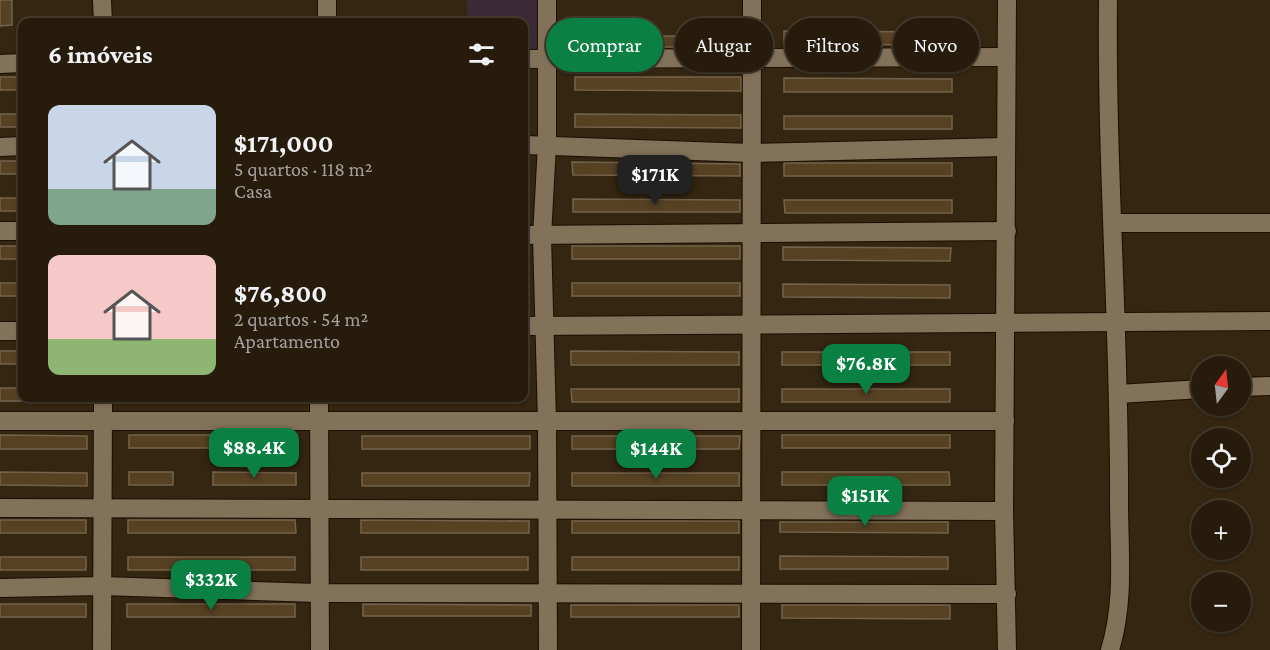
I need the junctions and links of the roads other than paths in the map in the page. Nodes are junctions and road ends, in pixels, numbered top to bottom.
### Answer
1 (102, 0) edge
2 (327, 0) edge
3 (547, 0) edge
4 (752, 0) edge
5 (1007, 0) edge
6 (1108, 0) edge
7 (103, 18) edge
8 (327, 18) edge
9 (547, 18) edge
10 (752, 18) edge
11 (1005, 57) junction
12 (773, 58) edge
13 (528, 59) edge
14 (546, 59) edge
15 (18, 63) edge
16 (0, 64) edge
17 (547, 72) edge
18 (752, 72) edge
19 (528, 145) edge
20 (547, 145) junction
21 (18, 146) edge
22 (0, 147) edge
23 (1005, 147) junction
24 (751, 153) junction
25 (1114, 223) junction
26 (1270, 223) edge
27 (0, 231) edge
28 (18, 231) edge
29 (1007, 231) junction
30 (528, 235) edge
31 (752, 235) junction
32 (542, 236) junction
33 (1270, 321) edge
34 (1114, 322) junction
35 (751, 323) junction
36 (1005, 323) junction
37 (528, 326) edge
38 (546, 327) junction
39 (0, 331) edge
40 (18, 331) edge
41 (1270, 386) edge
42 (1251, 387) edge
43 (1191, 390) edge
44 (1118, 394) junction
45 (103, 402) edge
46 (319, 402) edge
47 (0, 421) edge
48 (102, 421) junction
49 (319, 421) junction
50 (547, 421) junction
51 (751, 421) junction
52 (1005, 421) junction
53 (0, 508) edge
54 (319, 508) junction
55 (547, 508) junction
56 (103, 509) junction
57 (1004, 511) junction
58 (751, 512) junction
59 (102, 586) junction
60 (0, 588) edge
61 (548, 591) junction
62 (318, 593) junction
63 (749, 593) junction
64 (1007, 594) junction
65 (102, 650) edge
66 (320, 650) edge
67 (548, 650) edge
68 (751, 650) edge
69 (1007, 650) edge
70 (1110, 650) edge

1 - 7 street
2 - 8 street
3 - 9 street
4 - 10 street
5 - 11 street
6 - 25 street
11 - 12 street
11 - 23 street
13 - 14 street
15 - 16 street
17 - 20 street
18 - 24 street
19 - 20 street
20 - 24 street
20 - 32 street
21 - 22 street
23 - 24 street
23 - 29 street
24 - 31 street
25 - 26 street
25 - 34 street
27 - 28 street
29 - 31 street
29 - 36 street
30 - 32 street
31 - 32 street
31 - 35 street
32 - 38 street
33 - 34 street
34 - 36 street
34 - 44 street
35 - 36 street
35 - 38 street
35 - 51 street
36 - 52 street
37 - 38 street
38 - 50 street
39 - 40 street
41 - 42 street
43 - 44 street
44 - 70 street
45 - 48 street
46 - 49 street
47 - 48 street
48 - 49 street
48 - 56 street
49 - 50 street
49 - 54 street
50 - 51 street
50 - 55 street
51 - 52 street
51 - 58 street
52 - 57 street
53 - 56 street
54 - 55 street
54 - 56 street
54 - 62 street
55 - 58 street
55 - 61 street
56 - 59 street
57 - 58 street
57 - 64 street
58 - 63 street
59 - 60 street
59 - 62 street
59 - 65 street
61 - 62 street
61 - 63 street
61 - 67 street
62 - 66 street
63 - 64 street
63 - 68 street
64 - 69 street

